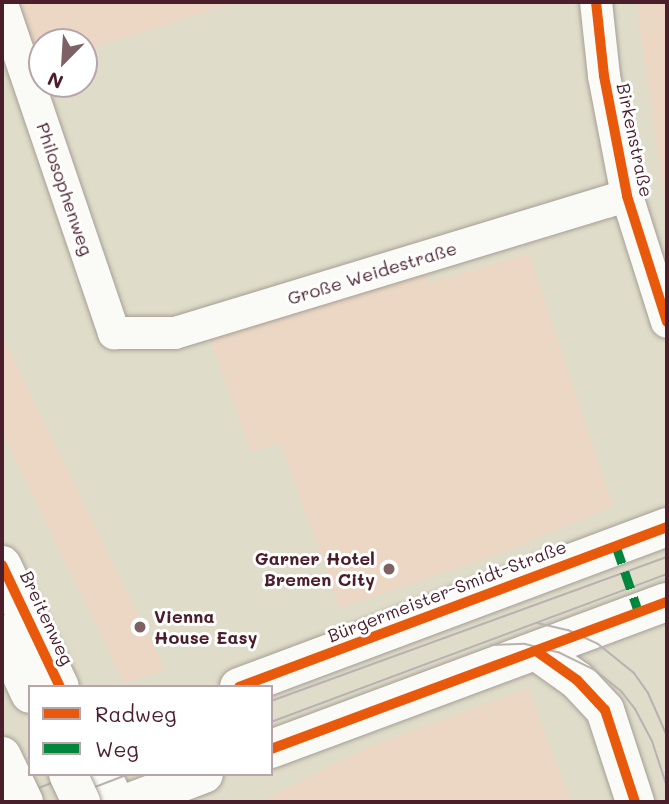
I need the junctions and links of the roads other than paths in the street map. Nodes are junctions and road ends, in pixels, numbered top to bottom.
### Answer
1 (596, 2) edge
2 (2, 4) edge
3 (627, 196) junction
4 (667, 323) edge
5 (114, 333) joint
6 (667, 527) edge
7 (2, 565) edge
8 (667, 602) edge
9 (2, 634) edge
10 (536, 651) junction
11 (59, 685) edge
12 (244, 685) edge
13 (28, 690) edge
14 (273, 748) edge
15 (2, 756) edge
16 (28, 768) edge
17 (69, 776) edge
18 (103, 776) edge
19 (199, 776) edge
20 (2, 778) edge
21 (24, 802) edge
22 (81, 802) edge
23 (115, 802) edge
24 (130, 802) edge
25 (635, 802) edge

1 - 3 street, Birkenstraße
2 - 5 street, Philosophenweg
3 - 4 street, Birkenstraße
3 - 5 street, Große Weidestraße
6 - 12 main road, Bürgermeister-Smidt-Straße
7 - 11 main road, Breitenweg
8 - 10 main road
9 - 13 main road
10 - 14 main road
10 - 25 main road
15 - 21 main road, bridge
16 - 20 main road
17 - 22 main road, bridge
18 - 23 main road
19 - 24 main road

